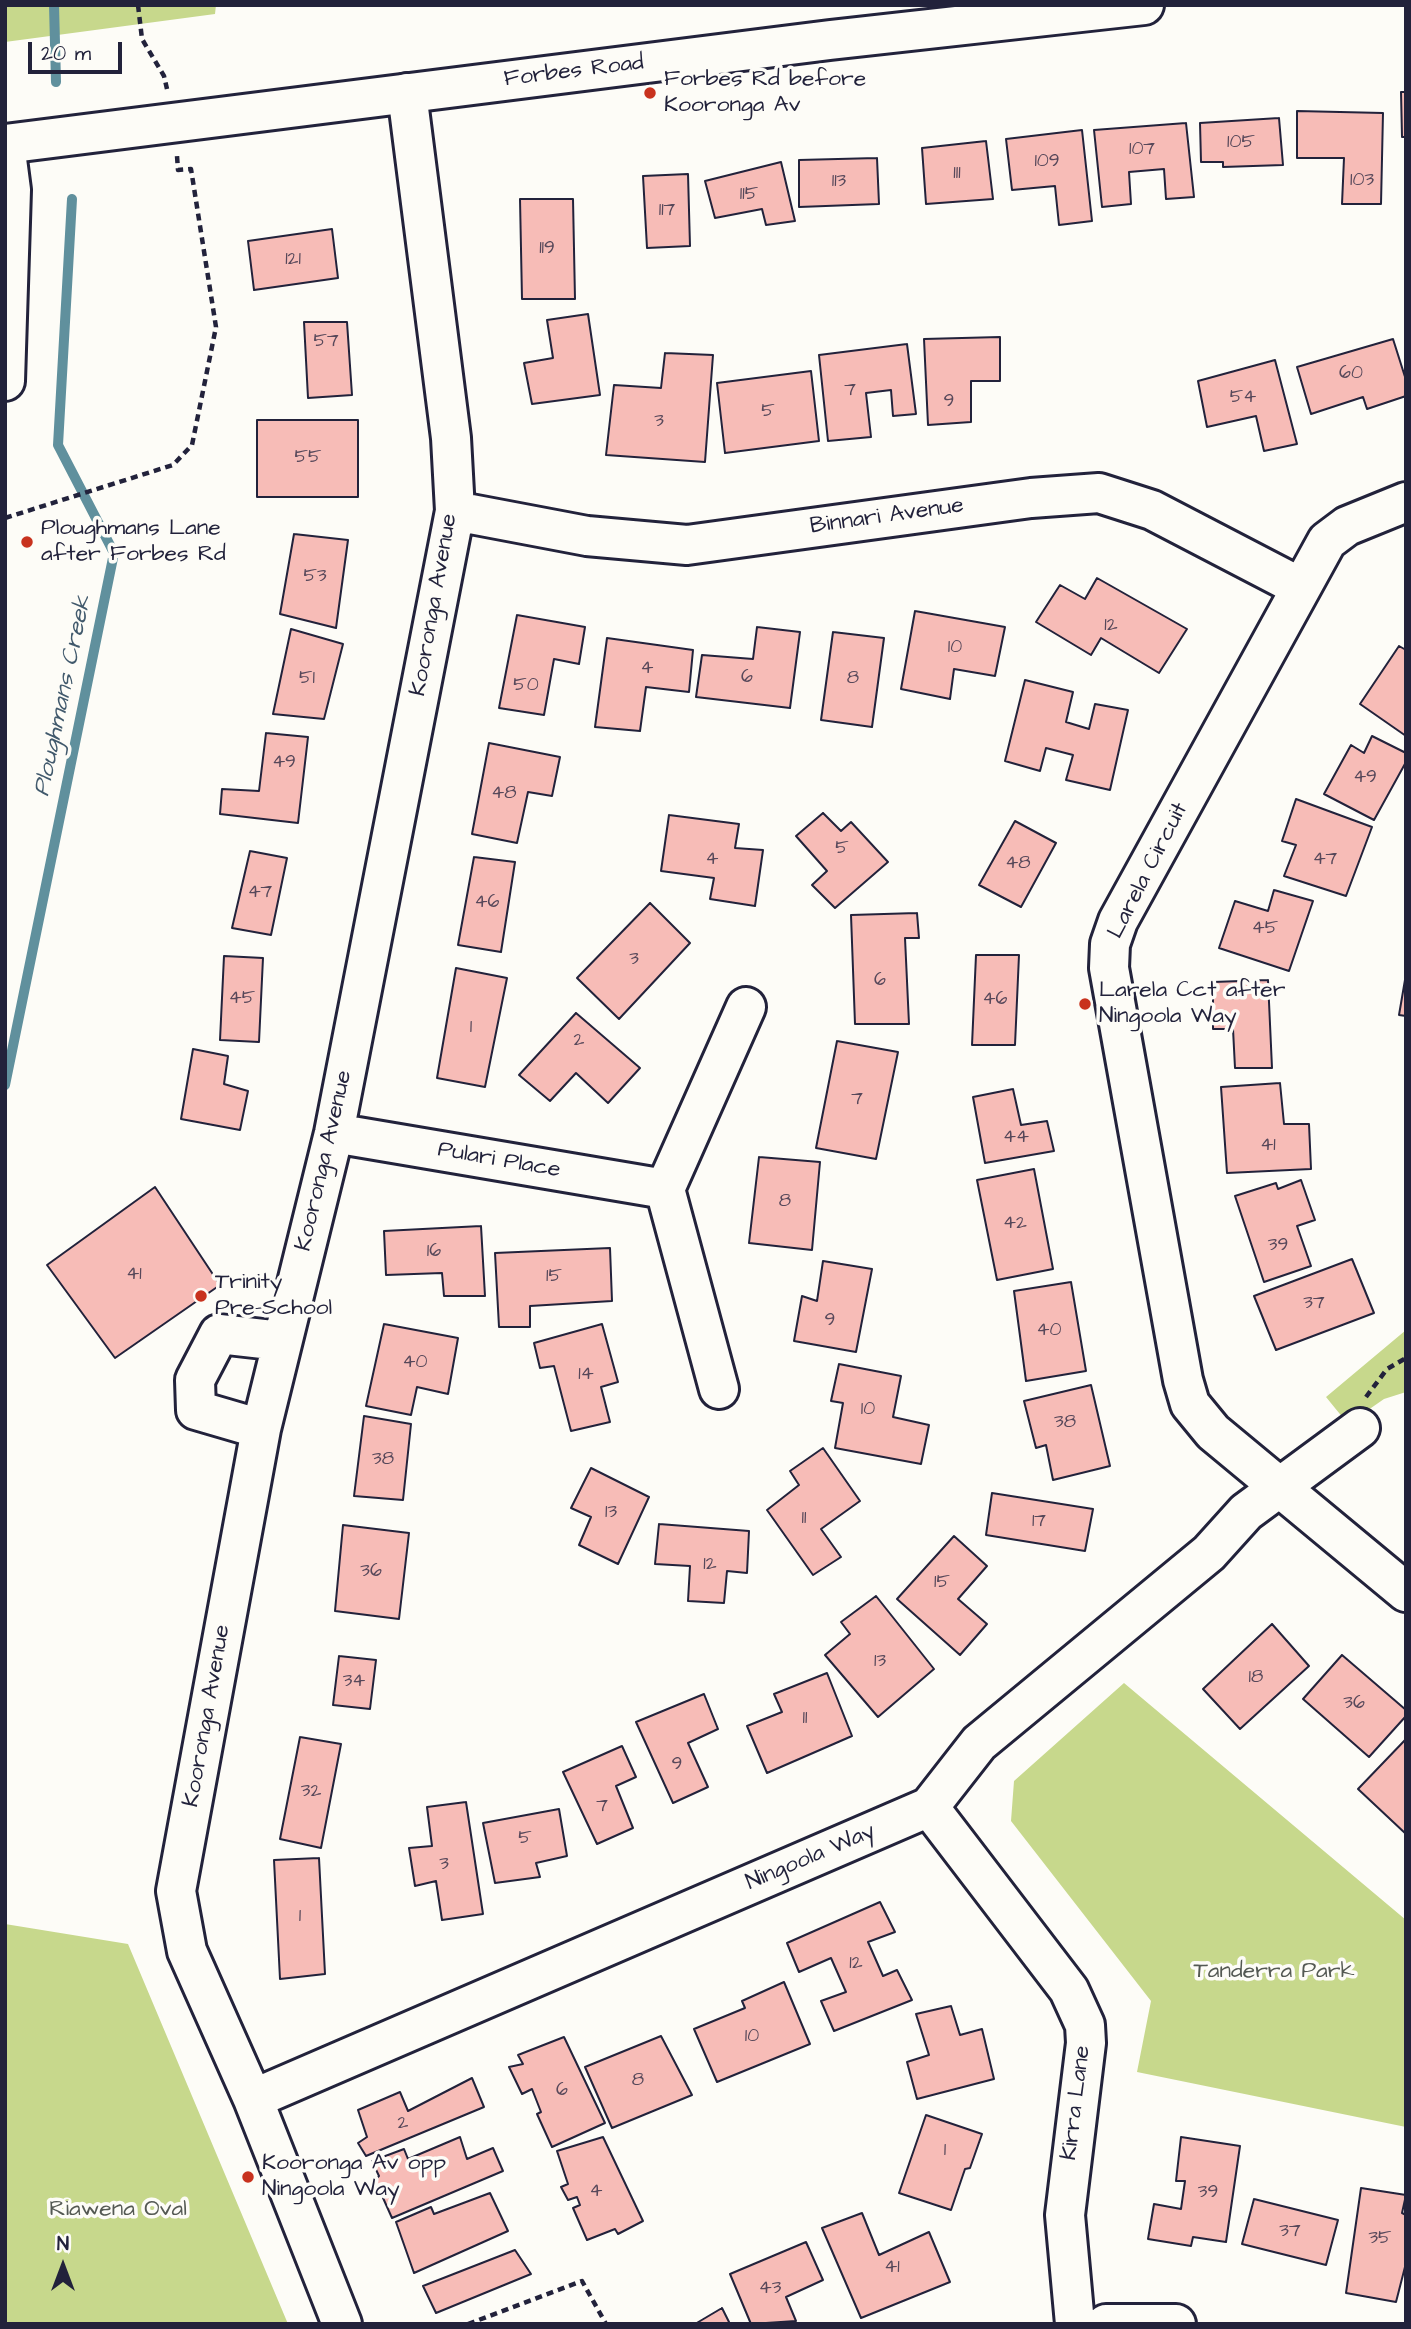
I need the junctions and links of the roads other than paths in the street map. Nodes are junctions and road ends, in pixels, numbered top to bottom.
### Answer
1 (1144, 5) edge
2 (407, 93) junction
3 (5, 144) edge
4 (5, 381) edge
5 (1406, 502) edge
6 (455, 511) junction
7 (1300, 587) junction
8 (746, 1007) dead end
9 (334, 1133) junction
10 (665, 1189) junction
11 (281, 1341) junction
12 (719, 1389) dead end
13 (1360, 1428) road end
14 (261, 1429) junction
15 (1282, 1487) junction
16 (1406, 1592) edge
17 (929, 1807) junction
18 (253, 2099) junction
19 (342, 2324) edge
20 (1075, 2324) edge
21 (1106, 2324) edge
22 (1176, 2324) edge

1 - 2 street, Forbes Road
2 - 3 street, Forbes Road
2 - 6 street, Kooronga Avenue
3 - 4 street
5 - 7 street, Larela Circuit
6 - 7 street, Binnari Avenue
6 - 9 street, Kooronga Avenue
7 - 15 street, Larela Circuit
8 - 10 street
9 - 10 street, Pulari Place
9 - 11 street, Kooronga Avenue
10 - 12 street
11 - 14 street, Kooronga Avenue
11 - 14 street
13 - 15 street
14 - 18 street, Kooronga Avenue
15 - 16 street, Larela Circuit
15 - 17 street, Ningoola Way
17 - 18 street, Ningoola Way
17 - 20 street, Kirra Lane
18 - 19 street, Kooronga Avenue
21 - 22 street

